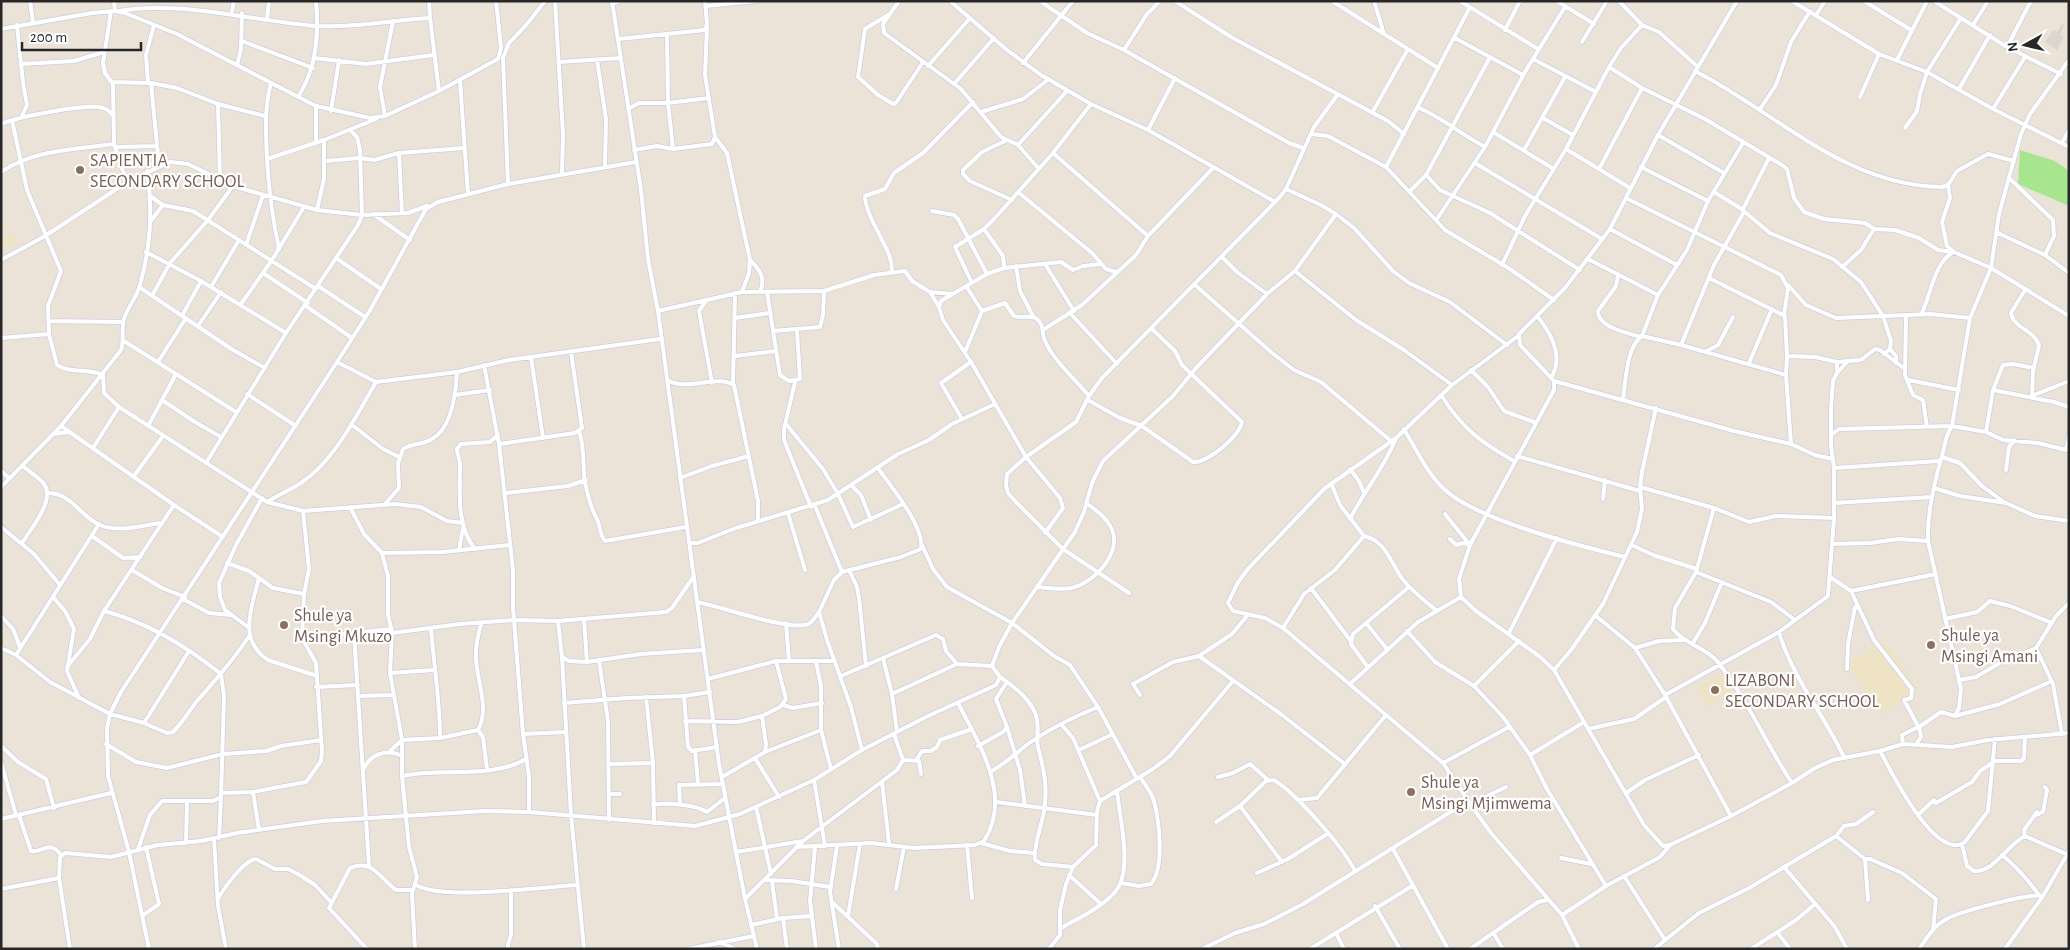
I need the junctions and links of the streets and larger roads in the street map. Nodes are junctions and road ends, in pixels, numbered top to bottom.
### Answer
1 (30, 1) edge
2 (114, 1) edge
3 (234, 1) edge
4 (269, 1) edge
5 (316, 1) edge
6 (429, 1) edge
7 (496, 1) edge
8 (544, 1) edge
9 (554, 1) edge
10 (620, 1) edge
11 (705, 1) edge
12 (756, 1) edge
13 (899, 1) edge
14 (950, 1) edge
15 (1040, 1) edge
16 (1073, 1) edge
17 (1160, 1) edge
18 (1175, 1) edge
19 (1332, 1) edge
20 (1374, 1) edge
21 (1460, 1) edge
22 (1520, 1) edge
23 (1557, 1) edge
24 (1607, 1) edge
25 (1619, 1) edge
26 (1737, 1) edge
27 (1792, 1) edge
28 (1825, 1) edge
29 (1864, 1) edge
30 (1927, 1) edge
31 (1934, 1) edge
32 (1988, 1) edge
33 (2031, 1) edge
34 (148, 2) edge
35 (612, 2) edge
36 (706, 6) junction
37 (1470, 7) junction
38 (1564, 7) junction
39 (115, 11) junction
40 (1810, 11) junction
41 (232, 12) junction
42 (242, 13) junction
43 (888, 15) junction
44 (1816, 15) junction
45 (1062, 16) junction
46 (430, 18) junction
47 (970, 18) junction
48 (1962, 18) junction
49 (268, 19) junction
50 (393, 21) junction
51 (33, 22) junction
52 (1594, 24) junction
53 (17, 25) junction
54 (154, 25) junction
55 (1642, 25) junction
56 (1973, 25) junction
57 (318, 26) junction
58 (707, 27) junction
59 (1, 29) edge
60 (1505, 30) junction
61 (1911, 30) junction
62 (667, 34) junction
63 (1384, 34) junction
64 (1990, 35) junction
65 (994, 38) junction
66 (1455, 38) junction
67 (618, 39) junction
68 (242, 41) junction
69 (1582, 42) dead end
70 (2007, 47) junction
71 (1408, 49) junction
72 (1538, 49) junction
73 (1124, 50) junction
74 (104, 52) junction
75 (1879, 54) junction
76 (434, 55) junction
77 (2025, 57) junction
78 (314, 58) junction
79 (621, 58) junction
80 (1490, 59) junction
81 (1533, 59) junction
82 (339, 60) junction
83 (387, 60) junction
84 (597, 60) junction
85 (1897, 60) junction
86 (2069, 60) edge
87 (559, 62) junction
88 (923, 62) junction
89 (1023, 63) junction
90 (22, 64) junction
91 (237, 65) junction
92 (928, 66) junction
93 (1609, 67) junction
94 (313, 68) junction
95 (1438, 68) junction
96 (1697, 69) junction
97 (1927, 72) junction
98 (2061, 74) junction
99 (1523, 75) junction
100 (1565, 76) junction
101 (1175, 78) junction
102 (1049, 79) junction
103 (460, 81) junction
104 (112, 82) junction
105 (271, 82) junction
106 (150, 83) junction
107 (954, 84) junction
108 (1642, 88) junction
109 (1959, 90) junction
110 (439, 91) junction
111 (1067, 91) junction
112 (1596, 92) junction
113 (1338, 94) junction
114 (298, 97) junction
115 (1860, 97) dead end
116 (709, 98) junction
117 (973, 102) junction
118 (668, 103) junction
119 (218, 104) junction
120 (1091, 104) junction
121 (1676, 104) junction
122 (316, 106) junction
123 (1419, 108) junction
124 (628, 109) junction
125 (1994, 109) junction
126 (1760, 110) junction
127 (331, 111) junction
128 (981, 112) junction
129 (1372, 113) junction
130 (113, 114) junction
131 (265, 116) junction
132 (385, 116) junction
133 (21, 118) junction
134 (378, 118) junction
135 (1543, 118) junction
136 (12, 120) junction
137 (1, 124) edge
138 (2024, 124) junction
139 (1451, 126) junction
140 (1904, 128) dead end
141 (350, 130) junction
142 (1148, 130) junction
143 (2069, 130) edge
144 (1493, 132) junction
145 (1311, 134) junction
146 (1404, 134) junction
147 (1573, 135) junction
148 (1658, 135) junction
149 (715, 136) junction
150 (324, 140) junction
151 (1007, 140) junction
152 (316, 143) junction
153 (1743, 143) junction
154 (2062, 143) junction
155 (712, 144) junction
156 (722, 145) junction
157 (1018, 145) junction
158 (115, 146) junction
159 (156, 146) junction
160 (1485, 146) junction
161 (2069, 147) edge
162 (464, 148) junction
163 (1303, 148) junction
164 (673, 149) junction
165 (1566, 149) junction
166 (634, 150) junction
167 (1524, 150) junction
168 (399, 153) junction
169 (1053, 153) junction
170 (360, 158) junction
171 (1769, 158) junction
172 (267, 159) junction
173 (20, 160) junction
174 (325, 161) junction
175 (2014, 161) junction
176 (636, 162) junction
177 (1475, 163) junction
178 (159, 165) junction
179 (605, 166) junction
180 (1386, 167) junction
181 (1213, 168) junction
182 (1641, 168) junction
183 (1039, 169) junction
184 (1554, 169) junction
185 (1599, 169) junction
186 (147, 171) junction
187 (1, 172) edge
188 (562, 173) junction
189 (1724, 173) junction
190 (1426, 174) junction
191 (2010, 179) junction
192 (129, 181) junction
193 (220, 181) junction
194 (508, 184) junction
195 (1948, 185) junction
196 (234, 186) junction
197 (1630, 188) junction
198 (1286, 189) junction
199 (1018, 192) junction
200 (1409, 192) junction
201 (1714, 192) junction
202 (468, 194) junction
203 (150, 196) junction
204 (266, 196) junction
205 (1454, 196) junction
206 (1626, 198) junction
207 (1535, 199) junction
208 (1012, 200) junction
209 (1708, 201) junction
210 (1276, 202) junction
211 (163, 205) junction
212 (430, 205) junction
213 (304, 207) junction
214 (318, 210) junction
215 (932, 211) dead end
216 (1744, 212) junction
217 (402, 213) junction
218 (373, 214) junction
219 (1336, 214) junction
220 (362, 215) junction
221 (1437, 219) junction
222 (208, 220) junction
223 (150, 222) junction
224 (984, 229) junction
225 (1610, 229) junction
226 (1874, 229) junction
227 (1520, 232) junction
228 (1696, 232) junction
229 (1998, 233) junction
230 (45, 236) junction
231 (1148, 236) junction
232 (969, 239) junction
233 (1602, 239) junction
234 (239, 240) junction
235 (410, 240) junction
236 (246, 245) junction
237 (1724, 247) junction
238 (279, 249) junction
239 (146, 252) junction
240 (1954, 252) junction
241 (2045, 256) junction
242 (1222, 257) junction
243 (336, 258) junction
244 (1588, 259) junction
245 (1, 260) edge
246 (272, 260) junction
247 (750, 260) junction
248 (170, 263) junction
249 (1045, 264) junction
250 (1101, 264) junction
251 (1677, 265) junction
252 (1016, 266) junction
253 (1502, 266) junction
254 (1842, 267) junction
255 (1004, 268) junction
256 (1991, 268) junction
257 (1580, 270) junction
258 (1295, 271) junction
259 (1116, 272) junction
260 (263, 273) junction
261 (891, 273) junction
262 (2069, 273) edge
263 (988, 274) junction
264 (1618, 275) junction
265 (1709, 278) junction
266 (201, 280) junction
267 (972, 282) junction
268 (1195, 284) junction
269 (1788, 284) junction
270 (966, 286) junction
271 (140, 287) junction
272 (211, 287) junction
273 (317, 287) junction
274 (382, 289) junction
275 (2025, 290) junction
276 (824, 291) junction
277 (221, 292) junction
278 (742, 292) junction
279 (760, 292) junction
280 (767, 292) junction
281 (930, 292) junction
282 (153, 294) junction
283 (735, 294) junction
284 (953, 294) junction
285 (1266, 294) junction
286 (1658, 294) junction
287 (706, 300) junction
288 (1554, 300) junction
289 (241, 304) junction
290 (307, 304) junction
291 (939, 307) junction
292 (1772, 310) junction
293 (658, 311) junction
294 (982, 312) junction
295 (1072, 312) junction
296 (770, 313) junction
297 (1784, 315) junction
298 (1906, 315) junction
299 (1921, 315) junction
300 (1033, 316) junction
301 (1537, 316) junction
302 (1883, 316) junction
303 (2069, 316) edge
304 (184, 317) junction
305 (366, 317) junction
306 (1733, 317) dead end
307 (735, 318) junction
308 (1970, 318) junction
309 (48, 321) junction
310 (123, 322) junction
311 (1238, 323) junction
312 (198, 326) junction
313 (1152, 329) junction
314 (797, 330) junction
315 (1043, 330) junction
316 (773, 331) junction
317 (286, 333) junction
318 (49, 334) junction
319 (1518, 336) junction
320 (1641, 337) junction
321 (1, 338) edge
322 (352, 338) junction
323 (660, 339) junction
324 (124, 341) junction
325 (1507, 345) junction
326 (1681, 345) junction
327 (1890, 349) junction
328 (776, 351) junction
329 (571, 352) junction
330 (965, 352) junction
331 (1705, 352) junction
332 (1884, 354) junction
333 (735, 356) junction
334 (1788, 356) junction
335 (531, 357) junction
336 (158, 362) junction
337 (338, 362) junction
338 (971, 362) junction
339 (1837, 362) junction
340 (1847, 362) junction
341 (1749, 363) junction
342 (1896, 363) junction
343 (1117, 364) junction
344 (484, 366) junction
345 (265, 368) junction
346 (2034, 368) junction
347 (1905, 369) junction
348 (1471, 370) junction
349 (457, 372) junction
350 (176, 374) junction
351 (1837, 374) junction
352 (102, 375) junction
353 (1191, 375) junction
354 (1786, 375) junction
355 (1553, 379) junction
356 (667, 380) junction
357 (1907, 380) junction
358 (2069, 381) edge
359 (376, 382) junction
360 (712, 382) junction
361 (794, 382) junction
362 (733, 384) junction
363 (93, 385) junction
364 (1452, 385) junction
365 (103, 390) junction
366 (490, 390) junction
367 (1959, 390) junction
368 (1993, 390) junction
369 (247, 394) junction
370 (455, 395) junction
371 (1441, 395) junction
372 (2032, 397) junction
373 (1088, 398) junction
374 (1623, 399) junction
375 (162, 400) junction
376 (995, 404) junction
377 (119, 407) junction
378 (1656, 408) junction
379 (2069, 408) edge
380 (236, 412) junction
381 (962, 419) junction
382 (1534, 422) junction
383 (351, 424) junction
384 (786, 424) junction
385 (61, 426) junction
386 (148, 426) junction
387 (296, 426) junction
388 (1142, 426) junction
389 (1952, 426) junction
390 (1927, 427) junction
391 (1404, 429) junction
392 (70, 432) junction
393 (579, 432) junction
394 (1986, 432) junction
395 (52, 434) junction
396 (498, 435) junction
397 (1831, 435) junction
398 (163, 436) junction
399 (2069, 436) edge
400 (221, 437) junction
401 (543, 438) junction
402 (1396, 438) junction
403 (2003, 440) junction
404 (2014, 440) junction
405 (1390, 441) junction
406 (499, 444) junction
407 (1791, 444) junction
408 (2009, 447) junction
409 (93, 448) junction
410 (2067, 450) edge
411 (750, 456) junction
412 (1517, 456) junction
413 (1026, 457) junction
414 (399, 458) junction
415 (1833, 459) junction
416 (1940, 459) junction
417 (1514, 461) junction
418 (206, 462) junction
419 (23, 466) junction
420 (877, 468) junction
421 (1834, 468) junction
422 (1350, 469) junction
423 (2006, 470) dead end
424 (1, 471) edge
425 (134, 476) junction
426 (9, 478) junction
427 (680, 478) junction
428 (586, 480) junction
429 (1605, 480) junction
430 (1330, 483) junction
431 (851, 485) junction
432 (1, 487) edge
433 (1934, 488) junction
434 (1640, 489) junction
435 (252, 492) junction
436 (505, 493) junction
437 (1364, 493) junction
438 (48, 494) junction
439 (838, 494) junction
440 (1932, 497) junction
441 (262, 498) junction
442 (1604, 500) dead end
443 (267, 502) junction
444 (1834, 503) junction
445 (2006, 503) junction
446 (385, 504) junction
447 (903, 504) junction
448 (1086, 504) junction
449 (174, 506) junction
450 (813, 506) junction
451 (350, 507) junction
452 (1714, 508) junction
453 (304, 511) junction
454 (788, 513) junction
455 (1487, 513) junction
456 (1445, 514) dead end
457 (1834, 518) junction
458 (1350, 519) junction
459 (872, 520) junction
460 (758, 521) junction
461 (2069, 522) edge
462 (162, 523) junction
463 (99, 524) junction
464 (463, 526) junction
465 (1, 527) edge
466 (686, 527) junction
467 (1045, 533) junction
468 (92, 536) junction
469 (223, 536) junction
470 (1364, 536) junction
471 (1557, 538) junction
472 (1450, 539) dead end
473 (1928, 541) junction
474 (690, 543) junction
475 (22, 544) junction
476 (1832, 544) junction
477 (509, 545) junction
478 (922, 545) junction
479 (1470, 545) junction
480 (1632, 545) junction
481 (475, 549) junction
482 (1063, 549) junction
483 (459, 550) junction
484 (382, 553) junction
485 (389, 554) junction
486 (141, 557) junction
487 (1625, 557) junction
488 (385, 560) junction
489 (227, 563) junction
490 (132, 570) junction
491 (805, 570) dead end
492 (849, 570) junction
493 (1697, 571) junction
494 (842, 572) junction
495 (1099, 572) junction
496 (1936, 574) junction
497 (694, 576) junction
498 (1830, 577) junction
499 (259, 578) junction
500 (1722, 582) junction
501 (60, 585) junction
502 (1037, 587) junction
503 (1409, 587) junction
504 (1311, 588) junction
505 (1851, 592) junction
506 (1129, 593) dead end
507 (304, 594) junction
508 (1461, 596) junction
509 (53, 597) junction
510 (184, 598) junction
511 (697, 602) junction
512 (2069, 603) edge
513 (1855, 605) junction
514 (1436, 610) junction
515 (104, 611) junction
516 (820, 612) junction
517 (1, 616) edge
518 (231, 616) junction
519 (1247, 616) junction
520 (1596, 616) junction
521 (584, 618) junction
522 (1945, 619) junction
523 (514, 620) junction
524 (1795, 620) junction
525 (558, 621) junction
526 (786, 623) junction
527 (1012, 623) junction
528 (1366, 623) junction
529 (2052, 623) junction
530 (481, 624) junction
531 (248, 627) junction
532 (1283, 628) junction
533 (431, 629) junction
534 (392, 631) junction
535 (1408, 631) junction
536 (1779, 632) junction
537 (160, 633) junction
538 (1510, 633) junction
539 (354, 634) junction
540 (249, 636) junction
541 (302, 638) junction
542 (1350, 640) junction
543 (1686, 640) junction
544 (1519, 641) junction
545 (1693, 644) junction
546 (20, 647) junction
547 (1, 648) edge
548 (1635, 648) junction
549 (2036, 648) junction
550 (1387, 649) junction
551 (703, 650) junction
552 (189, 652) junction
553 (16, 655) junction
554 (1200, 656) junction
555 (562, 657) junction
556 (883, 658) junction
557 (599, 660) junction
558 (776, 661) junction
559 (789, 661) junction
560 (835, 661) junction
561 (587, 662) junction
562 (816, 662) junction
563 (957, 664) junction
564 (1718, 664) junction
565 (866, 666) junction
566 (992, 666) junction
567 (1367, 666) junction
568 (67, 667) junction
569 (1847, 669) dead end
570 (434, 670) junction
571 (1554, 670) junction
572 (221, 674) junction
573 (390, 674) junction
574 (317, 676) junction
575 (841, 676) junction
576 (1000, 678) junction
577 (708, 679) junction
578 (1959, 680) junction
579 (1232, 681) junction
580 (2052, 681) junction
581 (1007, 682) junction
582 (1350, 684) junction
583 (358, 685) junction
584 (1474, 686) junction
585 (316, 687) junction
586 (710, 692) junction
587 (892, 694) junction
588 (393, 695) junction
589 (1140, 695) dead end
590 (358, 696) junction
591 (684, 696) junction
592 (1666, 696) junction
593 (646, 697) junction
594 (79, 698) junction
595 (605, 699) junction
596 (822, 702) junction
597 (564, 703) junction
598 (958, 703) junction
599 (783, 705) junction
600 (1098, 707) junction
601 (110, 714) junction
602 (1386, 715) junction
603 (762, 716) junction
604 (1955, 716) junction
605 (685, 720) junction
606 (714, 720) junction
607 (1584, 722) junction
608 (144, 723) junction
609 (1061, 724) junction
610 (1007, 727) junction
611 (1509, 727) junction
612 (972, 729) junction
613 (1588, 729) junction
614 (1919, 729) junction
615 (478, 730) junction
616 (821, 730) junction
617 (566, 732) junction
618 (896, 733) junction
619 (2069, 733) edge
620 (523, 734) junction
621 (1113, 734) junction
622 (2062, 734) junction
623 (2025, 737) junction
624 (440, 738) junction
625 (1037, 738) junction
626 (1995, 739) junction
627 (321, 740) junction
628 (402, 740) junction
629 (1917, 743) junction
630 (106, 744) junction
631 (1903, 744) junction
632 (1, 746) edge
633 (718, 746) junction
634 (978, 746) junction
635 (695, 750) junction
636 (862, 750) junction
637 (1078, 750) junction
638 (390, 751) junction
639 (1880, 751) junction
640 (765, 752) junction
641 (223, 754) junction
642 (1016, 755) junction
643 (1530, 755) junction
644 (1699, 755) junction
645 (402, 756) junction
646 (1844, 757) junction
647 (755, 758) junction
648 (526, 759) junction
649 (917, 759) junction
650 (903, 760) junction
651 (1, 762) edge
652 (653, 763) junction
653 (1444, 763) junction
654 (1993, 763) junction
655 (609, 764) junction
656 (1345, 764) junction
657 (487, 769) junction
658 (831, 769) junction
659 (362, 771) junction
660 (990, 772) junction
661 (921, 774) dead end
662 (402, 776) junction
663 (1218, 777) dead end
664 (722, 778) junction
665 (1139, 778) junction
666 (814, 780) junction
667 (1268, 780) junction
668 (882, 782) junction
669 (698, 784) junction
670 (723, 784) junction
671 (1792, 784) junction
672 (1506, 787) dead end
673 (2045, 787) dead end
674 (1117, 790) junction
675 (253, 792) junction
676 (111, 793) junction
677 (1626, 793) junction
678 (610, 794) junction
679 (620, 794) dead end
680 (221, 795) junction
681 (779, 797) junction
682 (725, 798) junction
683 (1298, 800) junction
684 (1100, 801) junction
685 (186, 802) junction
686 (996, 802) junction
687 (1468, 803) junction
688 (680, 804) junction
689 (653, 805) junction
690 (1025, 806) junction
691 (1240, 806) junction
692 (756, 807) junction
693 (54, 808) junction
694 (1045, 809) junction
695 (529, 812) junction
696 (1873, 812) dead end
697 (2036, 812) dead end
698 (1097, 814) junction
699 (17, 815) junction
700 (571, 815) junction
701 (1918, 815) junction
702 (407, 816) junction
703 (1731, 816) junction
704 (2033, 816) junction
705 (730, 817) junction
706 (366, 818) junction
707 (1, 819) edge
708 (609, 820) junction
709 (1216, 822) dead end
710 (654, 823) junction
711 (822, 827) junction
712 (259, 830) junction
713 (1327, 834) junction
714 (1836, 836) junction
715 (2026, 836) junction
716 (216, 838) junction
717 (803, 841) junction
718 (186, 843) junction
719 (981, 843) junction
720 (860, 844) junction
721 (889, 844) junction
722 (1671, 844) junction
723 (1962, 844) junction
724 (967, 845) junction
725 (765, 846) junction
726 (815, 846) junction
727 (825, 846) junction
728 (837, 846) junction
729 (146, 847) junction
730 (796, 847) junction
731 (904, 847) junction
732 (138, 849) junction
733 (1393, 849) junction
734 (129, 852) junction
735 (736, 852) junction
736 (1035, 853) junction
737 (2067, 853) edge
738 (61, 855) junction
739 (2002, 855) junction
740 (1561, 858) dead end
741 (1865, 859) junction
742 (2064, 860) junction
743 (1282, 862) junction
744 (1592, 864) junction
745 (2068, 864) edge
746 (369, 866) junction
747 (1073, 867) junction
748 (1784, 867) junction
749 (1355, 871) junction
750 (1257, 873) dead end
751 (771, 874) junction
752 (1069, 875) junction
753 (1624, 876) junction
754 (59, 878) junction
755 (766, 880) junction
756 (772, 881) junction
757 (1121, 883) junction
758 (811, 884) junction
759 (416, 885) junction
760 (577, 885) junction
761 (1412, 886) junction
762 (1606, 886) junction
763 (830, 887) junction
764 (1, 889) edge
765 (896, 889) dead end
766 (413, 890) junction
767 (511, 890) junction
768 (2040, 896) junction
769 (972, 898) dead end
770 (218, 899) junction
771 (745, 900) junction
772 (1547, 900) junction
773 (1868, 900) dead end
774 (330, 901) junction
775 (831, 902) junction
776 (1101, 904) junction
777 (1814, 905) junction
778 (1375, 906) junction
779 (1562, 915) junction
780 (142, 916) junction
781 (811, 916) junction
782 (848, 916) junction
783 (783, 918) junction
784 (778, 919) junction
785 (751, 925) junction
786 (1061, 928) junction
787 (1933, 930) junction
788 (1336, 932) junction
789 (1778, 932) junction
790 (1494, 934) junction
791 (754, 936) junction
792 (1665, 940) junction
793 (718, 941) junction
794 (70, 949) edge
795 (149, 949) edge
796 (226, 949) edge
797 (367, 949) edge
798 (415, 949) edge
799 (507, 949) edge
800 (584, 949) edge
801 (688, 949) edge
802 (736, 949) edge
803 (757, 949) edge
804 (787, 949) edge
805 (816, 949) edge
806 (839, 949) edge
807 (878, 949) edge
808 (1049, 949) edge
809 (1202, 949) edge
810 (1310, 949) edge
811 (1344, 949) edge
812 (1400, 949) edge
813 (1448, 949) edge
814 (1470, 949) edge
815 (1503, 949) edge
816 (1579, 949) edge
817 (1654, 949) edge
818 (1751, 949) edge
819 (1790, 949) edge
820 (1847, 949) edge
821 (1919, 949) edge
822 (2005, 949) edge

1 - 51 street
2 - 39 street
3 - 41 street
4 - 49 street
5 - 57 street
6 - 46 street
7 - 103 street
8 - 194 street
9 - 87 street
10 - 35 street
11 - 36 street
12 - 36 street
13 - 43 street
14 - 47 street
15 - 45 street
16 - 45 street
17 - 73 street
18 - 113 street
19 - 63 street
20 - 63 street
21 - 37 street
22 - 60 street
23 - 38 street
24 - 52 street
25 - 55 street
26 - 96 street
27 - 40 street
28 - 44 street
29 - 61 street
30 - 61 street
31 - 48 street
32 - 56 street
33 - 70 street
34 - 39 street
34 - 41 street
35 - 67 street
36 - 58 street
37 - 60 street
37 - 66 street
38 - 52 street
38 - 72 street
39 - 51 street
39 - 54 street
39 - 74 street
40 - 44 street
40 - 126 street
41 - 42 street
42 - 49 street
42 - 68 street
43 - 88 street
43 - 88 street
44 - 75 street
45 - 73 street
45 - 89 street
46 - 50 street
46 - 76 street
47 - 65 street
47 - 92 street
48 - 56 street
48 - 97 street
49 - 57 street
50 - 57 street
50 - 83 street
51 - 53 street
52 - 69 street
53 - 59 street
53 - 90 street
54 - 91 street
54 - 106 street
55 - 93 street
55 - 96 street
56 - 64 street
57 - 78 street
58 - 62 street
58 - 116 street
60 - 72 street
61 - 85 street
62 - 67 street
62 - 118 street
63 - 71 street
64 - 70 street
64 - 109 street
65 - 89 street
65 - 107 street
66 - 80 street
66 - 95 street
67 - 79 street
68 - 91 street
68 - 94 street
70 - 77 street
71 - 95 street
71 - 129 street
72 - 81 street
73 - 101 street
74 - 90 street
74 - 104 street
75 - 85 street
75 - 115 street
76 - 83 street
76 - 110 street
77 - 98 street
77 - 125 street
78 - 82 street
78 - 94 street
79 - 84 street
79 - 124 street
80 - 99 street
80 - 139 street
81 - 99 street
81 - 100 street
82 - 83 street
82 - 127 street
83 - 132 street
84 - 87 street
84 - 179 street
85 - 97 street
86 - 98 street
87 - 188 street
88 - 92 street
89 - 102 street
90 - 133 street
91 - 105 street
92 - 107 street
93 - 108 street
93 - 112 street
94 - 114 street
95 - 123 street
96 - 121 street
96 - 126 street
97 - 109 street
97 - 140 street
98 - 138 street
99 - 144 street
100 - 112 street
100 - 135 street
101 - 142 street
101 - 163 street
102 - 111 street
102 - 128 street
103 - 110 street
103 - 162 street
104 - 106 street
104 - 130 street
105 - 114 street
105 - 131 street
106 - 119 street
106 - 159 street
107 - 117 street
108 - 121 street
108 - 185 street
109 - 125 street
110 - 132 street
111 - 120 street
111 - 157 street
112 - 147 street
113 - 129 street
113 - 145 street
114 - 122 street
116 - 118 street
116 - 149 street
117 - 128 street
117 - 261 street
118 - 124 street
118 - 164 street
119 - 131 street
119 - 193 street
120 - 142 street
120 - 169 street
121 - 148 street
121 - 153 street
122 - 127 street
122 - 152 street
123 - 139 street
123 - 146 street
124 - 166 street
125 - 138 street
126 - 195 street
127 - 134 street
128 - 151 street
129 - 146 street
130 - 133 street
130 - 158 street
131 - 172 street
132 - 134 street
133 - 136 street
134 - 141 street
135 - 147 street
135 - 167 street
136 - 137 street
136 - 173 street
138 - 154 street
138 - 175 street
139 - 160 street
139 - 190 street
141 - 150 street
141 - 170 street
142 - 181 street
143 - 154 street
144 - 160 street
144 - 167 street
145 - 163 street
145 - 180 street
146 - 180 street
147 - 165 street
148 - 182 street
148 - 189 street
149 - 155 street
149 - 156 street
150 - 152 street
150 - 174 street
151 - 157 street
151 - 208 street
152 - 172 street
153 - 171 street
153 - 189 street
154 - 161 street
155 - 156 street
155 - 164 street
156 - 247 street
157 - 183 street
158 - 159 street
158 - 173 street
158 - 192 street
159 - 178 street
160 - 177 street
162 - 168 street
162 - 202 street
163 - 198 street
164 - 166 street
165 - 184 street
165 - 185 street
166 - 176 street
167 - 184 street
168 - 170 street
168 - 217 street
169 - 183 street
169 - 231 street
170 - 174 street
170 - 220 street
171 - 216 street
171 - 226 street
172 - 204 street
173 - 187 street
173 - 230 street
174 - 214 street
175 - 191 street
175 - 195 street
176 - 179 street
176 - 293 street
177 - 205 street
177 - 207 street
178 - 186 street
178 - 193 street
179 - 188 street
180 - 200 street
181 - 210 street
181 - 231 street
182 - 197 street
182 - 209 street
183 - 199 street
184 - 207 street
185 - 197 street
186 - 192 street
186 - 203 street
188 - 194 street
189 - 201 street
190 - 200 street
190 - 205 street
191 - 229 street
191 - 241 street
192 - 230 street
193 - 196 street
194 - 202 street
195 - 240 street
196 - 204 street
196 - 222 street
197 - 206 street
198 - 210 street
198 - 219 street
199 - 208 street
199 - 250 street
200 - 221 street
201 - 209 street
201 - 216 street
202 - 212 street
203 - 211 street
203 - 223 street
204 - 213 street
204 - 236 street
204 - 238 street
205 - 221 street
205 - 227 street
206 - 225 street
206 - 228 street
207 - 227 street
207 - 233 street
208 - 224 street
209 - 228 street
210 - 242 street
211 - 222 street
211 - 223 street
212 - 217 street
212 - 235 street
213 - 214 street
213 - 238 street
214 - 220 street
215 - 232 street
216 - 237 street
216 - 254 street
217 - 218 street
218 - 220 street
218 - 235 street
219 - 258 street
219 - 325 street
220 - 243 street
221 - 253 street
222 - 234 street
222 - 248 street
223 - 239 street
224 - 232 street
224 - 255 street
225 - 233 street
225 - 251 street
226 - 240 street
226 - 254 street
227 - 253 street
227 - 257 street
228 - 237 street
228 - 251 street
229 - 241 street
229 - 256 street
230 - 245 street
230 - 309 street
231 - 259 street
232 - 263 street
232 - 267 street
233 - 244 street
234 - 236 street
234 - 272 street
235 - 274 street
236 - 246 street
237 - 265 street
237 - 269 street
238 - 246 street
239 - 248 street
239 - 271 street
240 - 256 street
240 - 299 street
241 - 262 street
242 - 268 street
242 - 285 street
243 - 273 street
243 - 274 street
244 - 257 street
244 - 264 street
246 - 260 street
246 - 273 street
247 - 278 street
247 - 279 street
248 - 266 street
248 - 282 street
249 - 250 street
249 - 252 street
249 - 295 street
250 - 259 street
251 - 286 street
252 - 255 street
252 - 300 street
253 - 288 street
254 - 302 street
255 - 263 street
256 - 275 street
256 - 308 street
257 - 288 street
258 - 285 street
258 - 364 street
259 - 295 street
260 - 289 street
260 - 290 street
261 - 276 street
261 - 281 street
263 - 267 street
264 - 286 street
264 - 320 street
265 - 292 street
265 - 326 street
266 - 272 street
266 - 304 street
267 - 270 street
268 - 311 street
268 - 313 street
269 - 297 street
269 - 302 street
270 - 284 street
270 - 294 street
271 - 282 street
271 - 310 street
272 - 277 street
273 - 290 street
273 - 305 street
274 - 305 street
275 - 303 street
275 - 346 street
276 - 280 street
276 - 314 street
277 - 289 street
277 - 312 street
278 - 279 street
278 - 283 street
279 - 280 street
280 - 296 street
281 - 284 street
281 - 291 street
282 - 304 street
283 - 287 street
283 - 307 street
284 - 291 street
285 - 311 street
286 - 320 street
287 - 293 street
287 - 360 street
288 - 301 street
289 - 317 street
290 - 317 street
290 - 322 street
291 - 330 street
292 - 297 street
292 - 341 street
293 - 323 street
294 - 300 street
294 - 330 street
295 - 315 street
295 - 343 street
296 - 307 street
296 - 316 street
297 - 334 street
298 - 299 street
298 - 302 street
298 - 347 street
299 - 308 street
300 - 315 street
301 - 319 street
301 - 355 street
302 - 327 street
304 - 312 street
304 - 336 street
305 - 322 street
306 - 331 street
307 - 333 street
308 - 367 street
309 - 310 street
309 - 318 street
310 - 324 street
311 - 353 street
311 - 405 street
312 - 345 street
313 - 343 street
313 - 353 street
314 - 316 street
314 - 361 street
315 - 373 street
316 - 328 street
317 - 345 street
318 - 321 street
318 - 352 street
319 - 325 street
319 - 355 street
320 - 326 street
320 - 374 street
322 - 337 street
323 - 329 street
323 - 356 street
324 - 336 street
324 - 352 street
325 - 348 street
326 - 331 street
327 - 332 street
327 - 342 street
328 - 333 street
328 - 361 street
329 - 335 street
329 - 393 street
330 - 338 street
331 - 341 street
332 - 340 street
332 - 342 street
333 - 362 street
334 - 339 street
334 - 354 street
335 - 344 street
335 - 401 street
336 - 350 street
337 - 359 street
337 - 387 street
338 - 376 street
338 - 381 street
339 - 340 street
339 - 351 street
340 - 351 street
341 - 354 street
342 - 347 street
343 - 373 street
344 - 349 street
344 - 366 street
345 - 369 street
346 - 368 street
346 - 372 street
347 - 357 street
348 - 364 street
348 - 382 street
349 - 359 street
349 - 370 street
350 - 375 street
350 - 380 street
351 - 397 street
352 - 363 street
352 - 365 street
353 - 388 street
353 - 388 street
354 - 407 street
355 - 374 street
355 - 382 street
356 - 360 street
356 - 427 street
357 - 367 street
357 - 390 street
358 - 372 street
359 - 383 street
360 - 362 street
361 - 384 street
362 - 411 street
363 - 365 street
363 - 385 street
364 - 371 street
365 - 377 street
366 - 370 street
366 - 396 street
367 - 389 street
368 - 372 street
368 - 394 street
369 - 380 street
369 - 387 street
370 - 414 street
371 - 391 street
371 - 417 street
372 - 379 street
373 - 388 street
373 - 413 street
374 - 378 street
375 - 386 street
375 - 400 street
376 - 381 street
376 - 413 street
377 - 386 street
377 - 409 street
378 - 407 street
378 - 434 street
380 - 400 street
381 - 420 street
382 - 412 street
383 - 414 street
383 - 443 street
384 - 439 street
384 - 450 street
385 - 392 street
385 - 395 street
386 - 398 street
387 - 435 street
388 - 448 street
389 - 390 street
389 - 394 street
389 - 416 street
390 - 397 street
391 - 402 street
391 - 455 street
392 - 395 street
392 - 409 street
393 - 401 street
393 - 428 street
394 - 403 street
395 - 419 street
396 - 406 street
396 - 464 street
397 - 415 street
398 - 418 street
398 - 425 street
399 - 410 street
400 - 418 street
401 - 406 street
402 - 405 street
402 - 437 street
403 - 404 street
403 - 408 street
404 - 408 street
404 - 410 street
405 - 422 street
406 - 436 street
407 - 415 street
408 - 423 street
409 - 425 street
411 - 427 street
411 - 460 street
412 - 417 street
412 - 429 street
413 - 467 street
413 - 467 street
414 - 446 street
415 - 421 street
416 - 421 street
416 - 433 street
416 - 445 street
417 - 455 street
418 - 435 street
419 - 426 street
419 - 438 street
420 - 431 street
420 - 447 street
421 - 444 street
422 - 430 street
422 - 437 street
424 - 426 street
425 - 449 street
426 - 432 street
427 - 466 street
428 - 436 street
428 - 466 street
429 - 434 street
429 - 442 street
430 - 458 street
430 - 519 street
431 - 439 street
431 - 459 street
433 - 440 street
433 - 445 street
434 - 452 street
434 - 480 street
435 - 441 street
435 - 469 street
436 - 477 street
437 - 458 street
438 - 463 street
438 - 475 street
439 - 450 street
439 - 459 street
440 - 444 street
440 - 473 street
441 - 443 street
441 - 489 street
443 - 453 street
444 - 457 street
445 - 461 street
446 - 451 street
446 - 464 street
447 - 459 street
447 - 478 street
448 - 482 street
448 - 495 street
449 - 462 street
449 - 469 street
450 - 454 street
450 - 494 street
451 - 453 street
451 - 484 street
452 - 457 street
452 - 493 street
453 - 507 street
454 - 460 street
454 - 491 street
455 - 471 street
455 - 479 street
456 - 479 street
457 - 476 street
458 - 470 street
460 - 474 street
462 - 463 street
462 - 486 street
463 - 468 street
464 - 481 street
464 - 483 street
465 - 475 street
466 - 474 street
467 - 482 street
468 - 486 street
468 - 501 street
469 - 510 street
470 - 503 street
470 - 504 street
471 - 487 street
471 - 538 street
472 - 479 street
473 - 476 street
473 - 496 street
474 - 497 street
475 - 501 street
476 - 498 street
477 - 481 street
477 - 523 street
478 - 492 street
478 - 527 street
479 - 508 street
480 - 487 street
480 - 493 street
481 - 483 street
482 - 495 street
482 - 502 street
483 - 485 street
484 - 485 street
484 - 488 street
485 - 488 street
486 - 490 street
487 - 520 street
488 - 534 street
489 - 499 street
489 - 518 street
490 - 510 street
490 - 515 street
492 - 494 street
492 - 565 street
493 - 500 street
493 - 543 street
494 - 516 street
495 - 502 street
495 - 506 street
496 - 505 street
496 - 522 street
497 - 511 street
497 - 521 street
498 - 505 street
498 - 524 street
499 - 507 street
499 - 531 street
500 - 524 street
500 - 545 street
501 - 509 street
502 - 527 street
503 - 514 street
503 - 528 street
504 - 532 street
504 - 542 street
505 - 513 street
507 - 541 street
508 - 514 street
508 - 538 street
509 - 546 street
509 - 568 street
510 - 518 street
510 - 537 street
511 - 526 street
511 - 551 street
512 - 529 street
513 - 569 street
513 - 614 street
514 - 535 street
515 - 537 street
515 - 568 street
516 - 526 street
516 - 560 street
517 - 546 street
518 - 531 street
519 - 532 street
519 - 554 street
520 - 548 street
520 - 571 street
521 - 525 street
521 - 561 street
522 - 529 street
522 - 578 street
523 - 525 street
523 - 530 street
523 - 620 street
524 - 536 street
525 - 555 street
526 - 559 street
527 - 566 street
527 - 600 street
528 - 542 street
528 - 550 street
529 - 549 street
530 - 533 street
530 - 615 street
531 - 540 street
532 - 582 street
533 - 534 street
533 - 570 street
534 - 539 street
534 - 573 street
535 - 550 street
535 - 584 street
536 - 564 street
536 - 646 street
537 - 552 street
537 - 601 street
538 - 544 street
539 - 541 street
539 - 583 street
540 - 572 street
540 - 574 street
541 - 574 street
542 - 567 street
543 - 545 street
543 - 548 street
544 - 571 street
544 - 584 street
545 - 564 street
546 - 553 street
547 - 553 street
548 - 592 street
549 - 578 street
549 - 580 street
550 - 567 street
551 - 557 street
551 - 577 street
552 - 572 street
552 - 608 street
553 - 594 street
554 - 579 street
554 - 589 street
555 - 561 street
555 - 597 street
556 - 563 street
556 - 565 street
556 - 587 street
557 - 561 street
557 - 595 street
558 - 559 street
558 - 577 street
558 - 599 street
559 - 562 street
560 - 562 street
560 - 575 street
562 - 596 street
563 - 566 street
563 - 587 street
564 - 592 street
564 - 671 street
565 - 575 street
566 - 576 street
567 - 582 street
568 - 594 street
570 - 573 street
570 - 624 street
571 - 607 street
572 - 608 street
572 - 641 street
573 - 588 street
574 - 585 street
575 - 636 street
576 - 581 street
576 - 598 street
577 - 586 street
578 - 604 street
579 - 656 street
579 - 665 street
580 - 604 street
580 - 622 street
581 - 610 street
581 - 625 street
582 - 602 street
583 - 585 street
583 - 590 street
584 - 611 street
585 - 627 street
586 - 591 street
586 - 606 street
587 - 618 street
588 - 590 street
588 - 628 street
590 - 659 street
591 - 593 street
591 - 605 street
592 - 613 street
592 - 644 street
593 - 595 street
593 - 652 street
594 - 601 street
595 - 597 street
595 - 655 street
596 - 599 street
596 - 616 street
597 - 617 street
598 - 612 street
598 - 618 street
599 - 603 street
600 - 609 street
600 - 621 street
601 - 608 street
601 - 630 street
602 - 653 street
602 - 656 street
603 - 606 street
603 - 640 street
604 - 614 street
605 - 606 street
605 - 635 street
606 - 633 street
607 - 613 street
607 - 643 street
609 - 625 street
609 - 637 street
610 - 634 street
610 - 642 street
611 - 643 street
611 - 653 street
612 - 634 street
612 - 649 street
613 - 677 street
614 - 629 street
614 - 631 street
615 - 624 street
615 - 657 street
616 - 640 street
616 - 658 street
617 - 620 street
617 - 700 street
618 - 636 street
618 - 650 street
619 - 622 street
620 - 648 street
621 - 637 street
621 - 665 street
622 - 623 street
623 - 626 street
623 - 654 street
624 - 628 street
625 - 642 street
625 - 694 street
626 - 629 street
626 - 654 street
627 - 641 street
627 - 675 street
628 - 638 street
628 - 645 street
629 - 631 street
630 - 641 street
630 - 676 street
631 - 639 street
632 - 693 street
633 - 635 street
633 - 664 street
634 - 660 street
635 - 669 street
636 - 658 street
637 - 684 street
638 - 645 street
638 - 659 street
639 - 646 street
639 - 701 street
640 - 647 street
641 - 680 street
642 - 660 street
642 - 690 street
643 - 744 street
644 - 677 street
644 - 703 street
645 - 662 street
646 - 671 street
647 - 664 street
647 - 681 street
648 - 657 street
648 - 695 street
649 - 650 street
649 - 661 street
650 - 668 street
651 - 699 street
652 - 655 street
652 - 689 street
653 - 687 street
654 - 701 street
654 - 723 street
655 - 678 street
656 - 683 street
657 - 662 street
658 - 666 street
659 - 706 street
660 - 686 street
662 - 702 street
663 - 667 street
664 - 670 street
665 - 674 street
665 - 757 street
666 - 681 street
666 - 711 street
667 - 683 street
667 - 691 street
668 - 711 street
668 - 721 street
669 - 670 street
669 - 688 street
670 - 682 street
671 - 703 street
672 - 687 street
673 - 704 street
674 - 684 street
674 - 757 street
675 - 680 street
675 - 712 street
676 - 693 street
676 - 734 street
677 - 722 street
678 - 679 street
678 - 708 street
680 - 685 street
680 - 716 street
681 - 692 street
682 - 688 street
682 - 705 street
683 - 713 street
684 - 698 street
685 - 718 street
685 - 732 street
686 - 690 street
686 - 719 street
687 - 733 street
687 - 772 street
688 - 689 street
689 - 710 street
690 - 694 street
691 - 709 street
691 - 743 street
692 - 705 street
692 - 725 street
693 - 699 street
694 - 698 street
694 - 736 street
695 - 700 street
695 - 702 street
696 - 714 street
697 - 704 street
698 - 747 street
699 - 707 street
699 - 738 street
700 - 708 street
700 - 760 street
701 - 723 street
702 - 706 street
702 - 759 street
703 - 722 street
704 - 715 street
705 - 710 street
705 - 735 street
706 - 712 street
706 - 746 street
708 - 710 street
711 - 717 street
711 - 727 street
712 - 716 street
713 - 743 street
713 - 749 street
714 - 741 street
714 - 748 street
715 - 737 street
715 - 739 street
716 - 718 street
716 - 770 street
717 - 725 street
717 - 730 street
718 - 729 street
719 - 724 street
719 - 736 street
720 - 721 street
720 - 728 street
720 - 782 street
721 - 731 street
722 - 753 street
723 - 739 street
724 - 731 street
724 - 769 street
725 - 735 street
725 - 751 street
726 - 727 street
726 - 730 street
726 - 758 street
727 - 728 street
728 - 763 street
729 - 732 street
729 - 780 street
730 - 751 street
731 - 765 street
732 - 734 street
733 - 749 street
733 - 761 street
734 - 738 street
734 - 780 street
735 - 771 street
736 - 747 street
737 - 742 street
738 - 754 street
739 - 768 street
740 - 744 street
741 - 773 street
741 - 787 street
742 - 745 street
742 - 768 street
743 - 750 street
744 - 762 street
746 - 766 street
746 - 774 street
747 - 752 street
748 - 777 street
748 - 792 street
749 - 809 street
751 - 755 street
752 - 776 street
752 - 786 street
753 - 762 street
753 - 792 street
754 - 764 street
754 - 794 street
755 - 756 street
755 - 771 street
756 - 758 street
756 - 784 street
757 - 776 street
758 - 763 street
758 - 781 street
759 - 766 street
759 - 767 street
760 - 767 street
760 - 800 street
761 - 778 street
761 - 813 street
762 - 779 street
763 - 775 street
766 - 798 street
767 - 799 street
768 - 787 street
768 - 822 street
770 - 774 street
770 - 796 street
771 - 785 street
772 - 779 street
772 - 790 street
774 - 797 street
775 - 782 street
775 - 806 street
776 - 786 street
777 - 789 street
777 - 820 street
778 - 788 street
778 - 812 street
779 - 816 street
780 - 795 street
781 - 783 street
781 - 805 street
782 - 807 street
783 - 784 street
783 - 804 street
784 - 785 street
785 - 791 street
786 - 808 street
787 - 821 street
788 - 810 street
788 - 811 street
789 - 818 street
789 - 819 street
790 - 814 street
790 - 815 street
791 - 793 street
791 - 803 street
792 - 817 street
793 - 801 street
793 - 802 street

